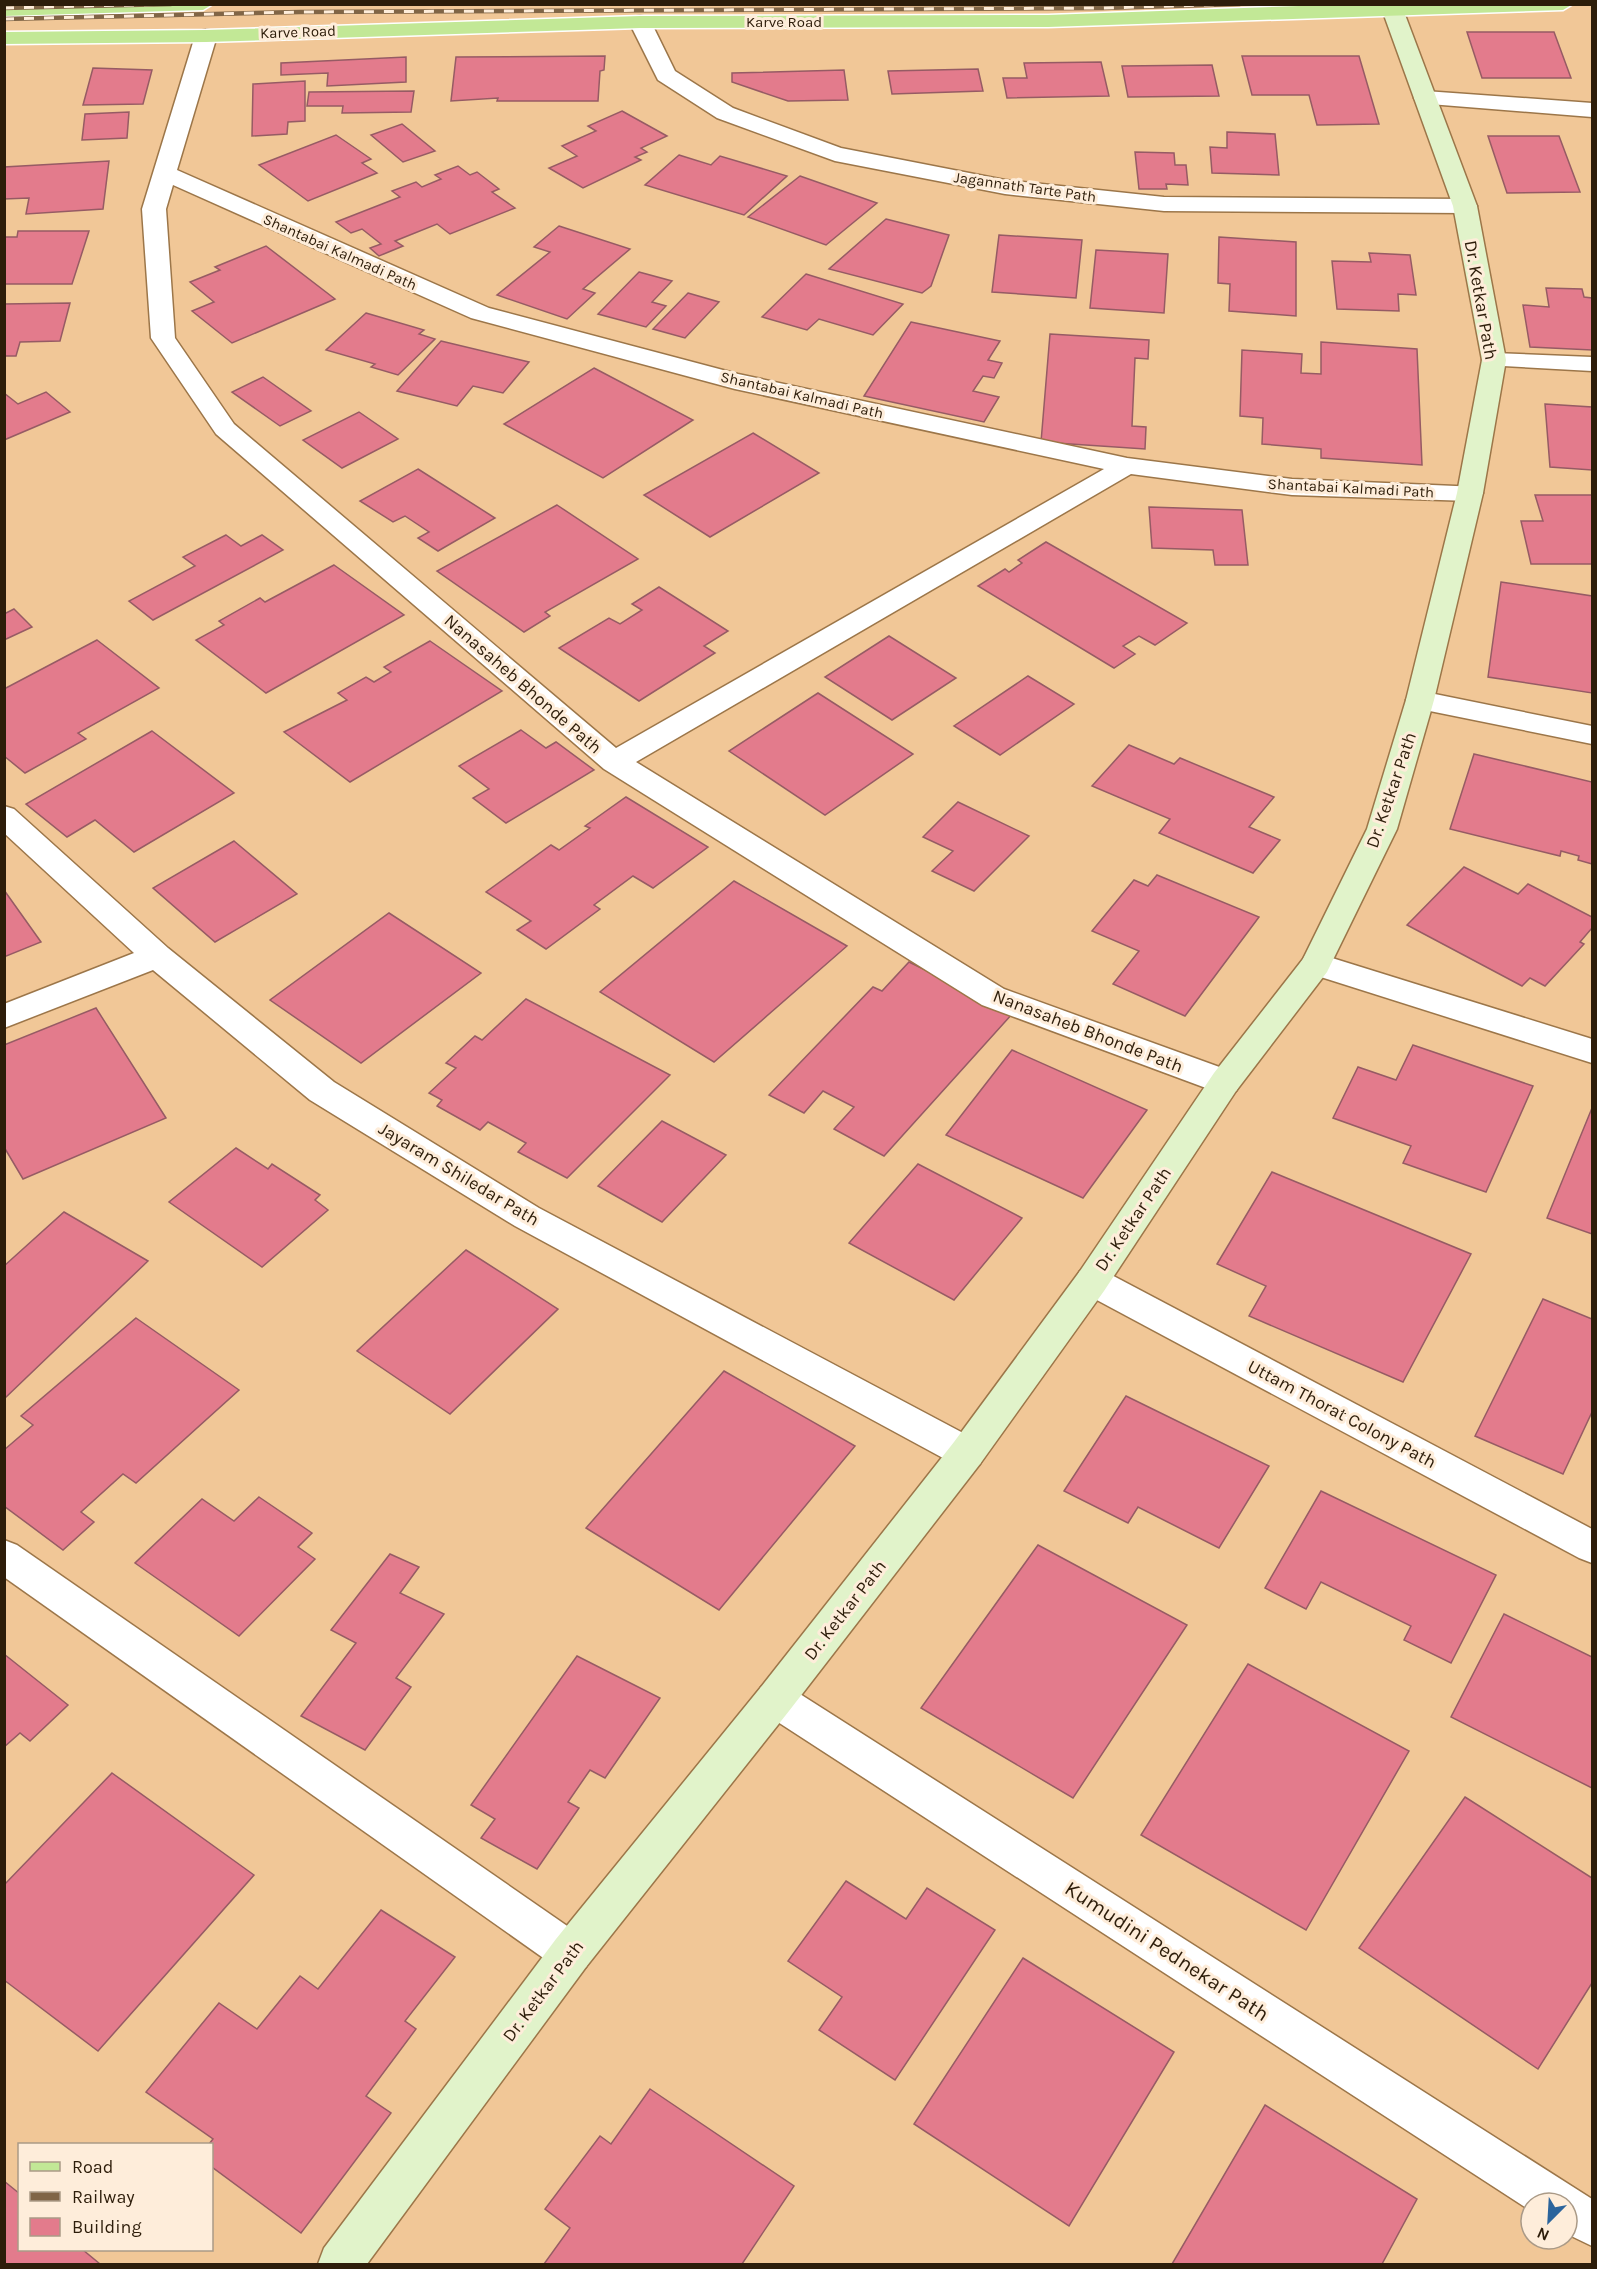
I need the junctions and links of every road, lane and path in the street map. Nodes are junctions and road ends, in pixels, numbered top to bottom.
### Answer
1 (203, 4) edge
2 (1563, 4) edge
3 (32, 7) edge
4 (1391, 7) edge
5 (4, 10) edge
6 (640, 22) junction
7 (206, 36) junction
8 (4, 38) edge
9 (1425, 98) junction
10 (1593, 110) edge
11 (166, 173) junction
12 (1465, 206) junction
13 (1494, 360) junction
14 (1593, 364) edge
15 (1128, 466) junction
16 (1470, 493) junction
17 (1420, 700) junction
18 (1593, 735) edge
19 (614, 762) junction
20 (4, 816) edge
21 (157, 956) junction
22 (1316, 964) junction
23 (4, 1017) edge
24 (1593, 1050) edge
25 (1225, 1082) junction
26 (1092, 1281) junction
27 (968, 1453) junction
28 (1593, 1547) edge
29 (4, 1556) edge
30 (775, 1700) junction
31 (570, 1953) junction
32 (1540, 2191) edge
33 (1579, 2215) edge
34 (1593, 2224) edge
35 (340, 2265) edge

1 - 3 main road
2 - 4 main road, Karve Road
3 - 5 main road
4 - 6 main road, Karve Road
4 - 9 street, Dr. Ketkar Path
6 - 7 main road, Karve Road
6 - 12 street, Jagannath Tarte Path
7 - 8 main road, Karve Road
7 - 11 street, Nanasaheb Bhonde Path
9 - 10 street
9 - 12 street, Dr. Ketkar Path
11 - 15 street, Shantabai Kalmadi Path
11 - 19 street, Nanasaheb Bhonde Path
12 - 13 street, Dr. Ketkar Path
13 - 14 street
13 - 16 street, Dr. Ketkar Path
15 - 16 street, Shantabai Kalmadi Path
15 - 19 street
16 - 17 street, Dr. Ketkar Path
17 - 18 street
17 - 22 street, Dr. Ketkar Path
19 - 25 street, Nanasaheb Bhonde Path
20 - 21 street, Jayaram Shiledar Path
21 - 23 street
21 - 27 street, Jayaram Shiledar Path
22 - 24 street
22 - 25 street, Dr. Ketkar Path
25 - 26 street, Dr. Ketkar Path
26 - 27 street, Dr. Ketkar Path
26 - 28 street, Uttam Thorat Colony Path
27 - 30 street, Dr. Ketkar Path
29 - 31 street
30 - 31 street, Dr. Ketkar Path
30 - 32 street, Kumudini Pednekar Path
31 - 35 street, Dr. Ketkar Path
33 - 34 street

